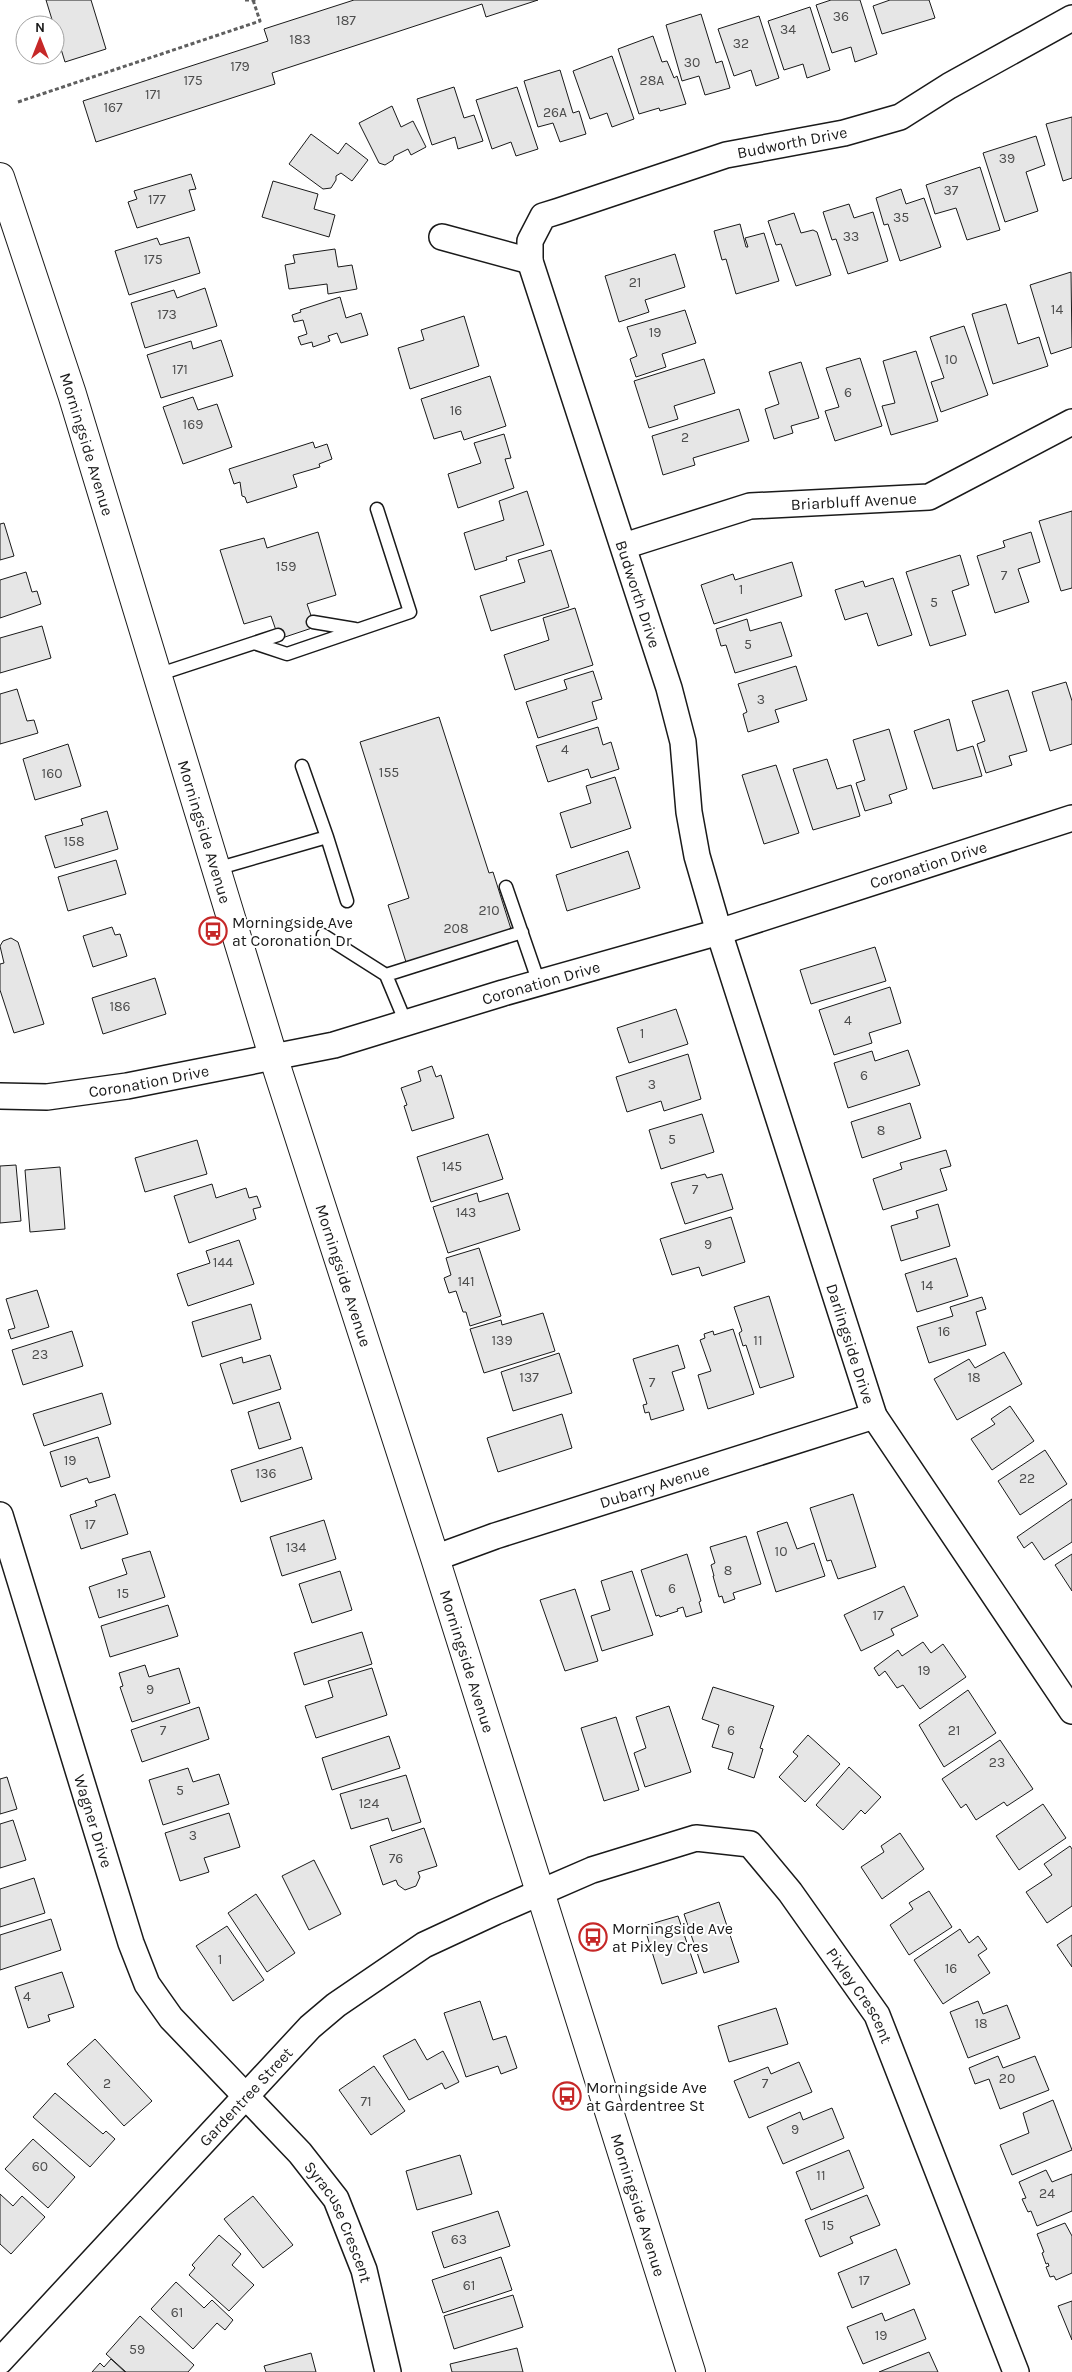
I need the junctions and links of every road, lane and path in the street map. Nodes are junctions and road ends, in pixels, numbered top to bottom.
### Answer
1 (245, 0) edge
2 (254, 0) edge
3 (1072, 18) edge
4 (18, 102) dead end
5 (0, 177) edge
6 (442, 237) dead end
7 (530, 261) junction
8 (1072, 422) edge
9 (377, 509) dead end
10 (624, 546) junction
11 (313, 622) dead end
12 (359, 630) junction
13 (278, 634) dead end
14 (254, 643) junction
15 (157, 675) junction
16 (302, 766) dead end
17 (1072, 818) edge
18 (327, 837) junction
19 (216, 869) junction
20 (506, 887) dead end
21 (347, 901) dead end
22 (522, 932) junction
23 (719, 932) junction
24 (323, 935) dead end
25 (386, 975) junction
26 (539, 983) junction
27 (406, 1023) junction
28 (273, 1056) junction
29 (0, 1096) edge
30 (874, 1416) junction
31 (0, 1515) edge
32 (435, 1558) junction
33 (1072, 1711) edge
34 (539, 1892) junction
35 (246, 2095) junction
36 (0, 2361) edge
37 (388, 2372) edge
38 (691, 2372) edge
39 (1016, 2372) edge

1 - 2 path
2 - 4 path
3 - 7 street, Budworth Drive
5 - 15 main road, Morningside Avenue
6 - 7 street
7 - 10 street, Budworth Drive
8 - 10 street, Briarbluff Avenue
9 - 12 lane
10 - 23 street, Budworth Drive
11 - 12 lane
12 - 14 lane
13 - 14 lane
14 - 15 lane
15 - 19 main road, Morningside Avenue
16 - 18 lane
17 - 23 street, Coronation Drive
18 - 19 lane
18 - 21 lane
19 - 28 main road, Morningside Avenue
20 - 22 lane
22 - 25 lane
22 - 26 lane
23 - 26 street, Coronation Drive
23 - 30 street, Darlingside Drive
24 - 25 lane
25 - 27 lane
26 - 27 street, Coronation Drive
27 - 28 street, Coronation Drive
28 - 29 street, Coronation Drive
28 - 32 main road, Morningside Avenue
30 - 32 street, Dubarry Avenue
30 - 33 street, Darlingside Drive
31 - 35 street, Wagner Drive
32 - 34 main road, Morningside Avenue
34 - 35 street, Gardentree Street
34 - 38 main road, Morningside Avenue
34 - 39 street, Pixley Crescent
35 - 36 street, Gardentree Street
35 - 37 street, Syracuse Crescent

